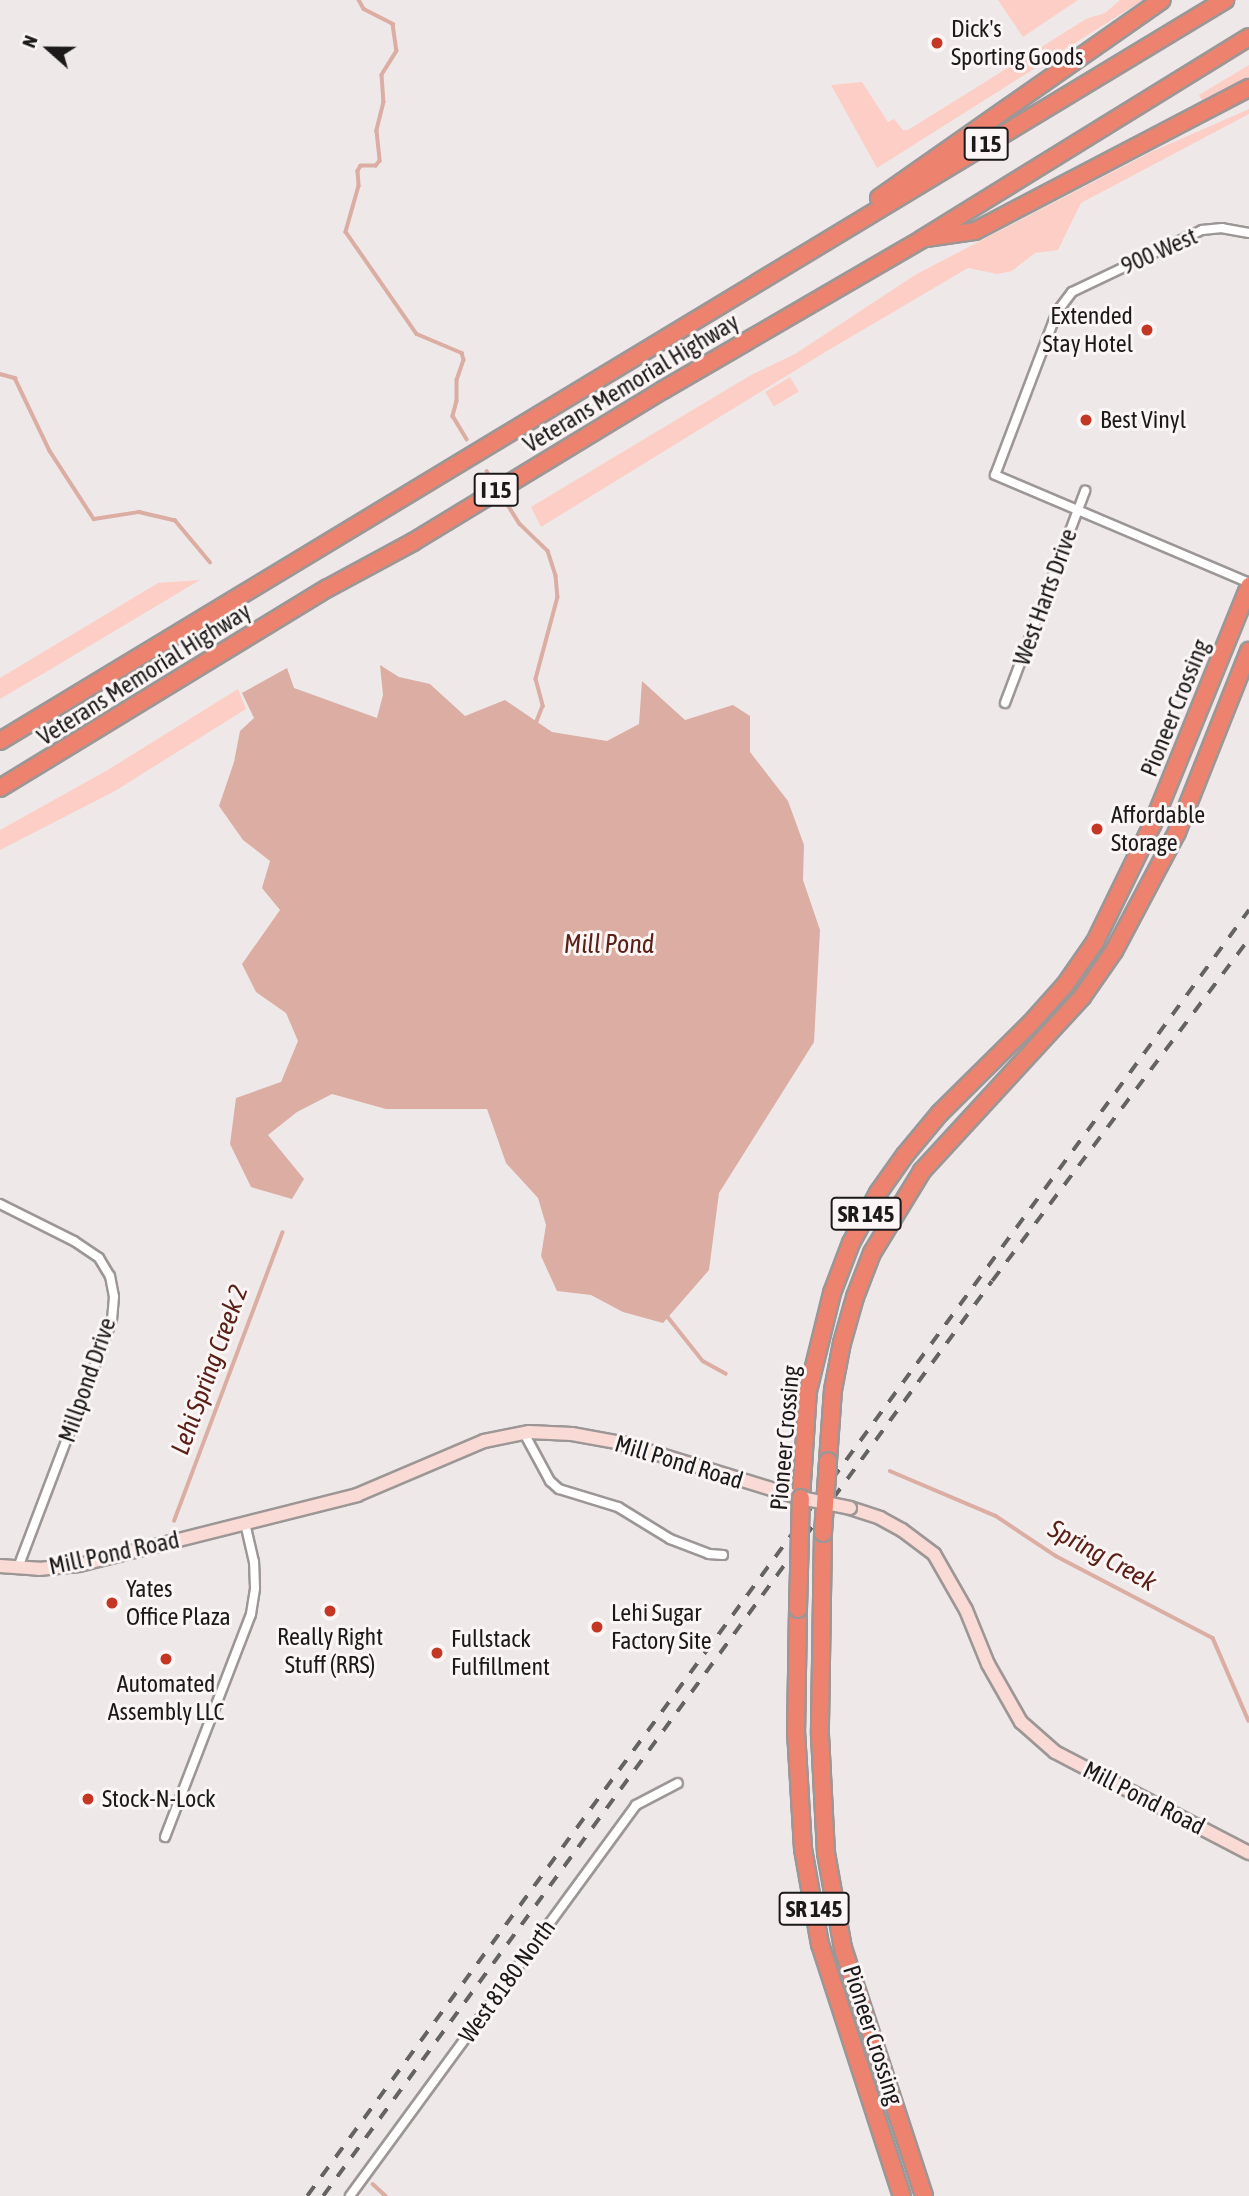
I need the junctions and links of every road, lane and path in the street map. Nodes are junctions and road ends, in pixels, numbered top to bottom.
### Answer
1 (1162, 0) edge
2 (1224, 0) edge
3 (1249, 37) edge
4 (1249, 88) edge
5 (1249, 97) edge
6 (1189, 119) junction
7 (1249, 233) edge
8 (922, 239) junction
9 (747, 289) junction
10 (1085, 491) dead end
11 (1078, 509) junction
12 (1249, 585) edge
13 (1249, 651) edge
14 (1005, 703) dead end
15 (0, 741) edge
16 (0, 788) edge
17 (0, 1204) edge
18 (524, 1433) junction
19 (801, 1498) junction
20 (824, 1503) junction
21 (245, 1523) junction
22 (723, 1555) dead end
23 (0, 1566) edge
24 (18, 1568) junction
25 (678, 1783) dead end
26 (165, 1837) dead end
27 (1249, 1853) edge
28 (350, 2196) edge
29 (902, 2196) edge
30 (924, 2196) edge

1 - 9 highway
2 - 9 highway, Veterans Memorial Highway / I 15
3 - 8 highway, Veterans Memorial Highway / I 15
4 - 6 highway
5 - 6 highway
6 - 8 highway
7 - 11 street, 900 West
8 - 16 highway, Veterans Memorial Highway / I 15
9 - 15 highway, Veterans Memorial Highway / I 15
10 - 11 street, West Harts Drive
11 - 12 street
11 - 14 street, West Harts Drive
12 - 19 highway, Pioneer Crossing / SR 145
13 - 20 highway, Pioneer Crossing / SR 145, bridge
17 - 24 street, Millpond Drive
18 - 19 main road, Mill Pond Road
18 - 21 main road, Mill Pond Road
18 - 22 street
19 - 20 main road, Mill Pond Road, bridge
19 - 29 highway, Pioneer Crossing / SR 145, bridge
20 - 27 main road, Mill Pond Road, bridge
20 - 30 highway, Pioneer Crossing / SR 145, bridge
21 - 24 main road, Mill Pond Road
21 - 26 street
23 - 24 main road, Mill Pond Road
25 - 28 street, West 8180 North

